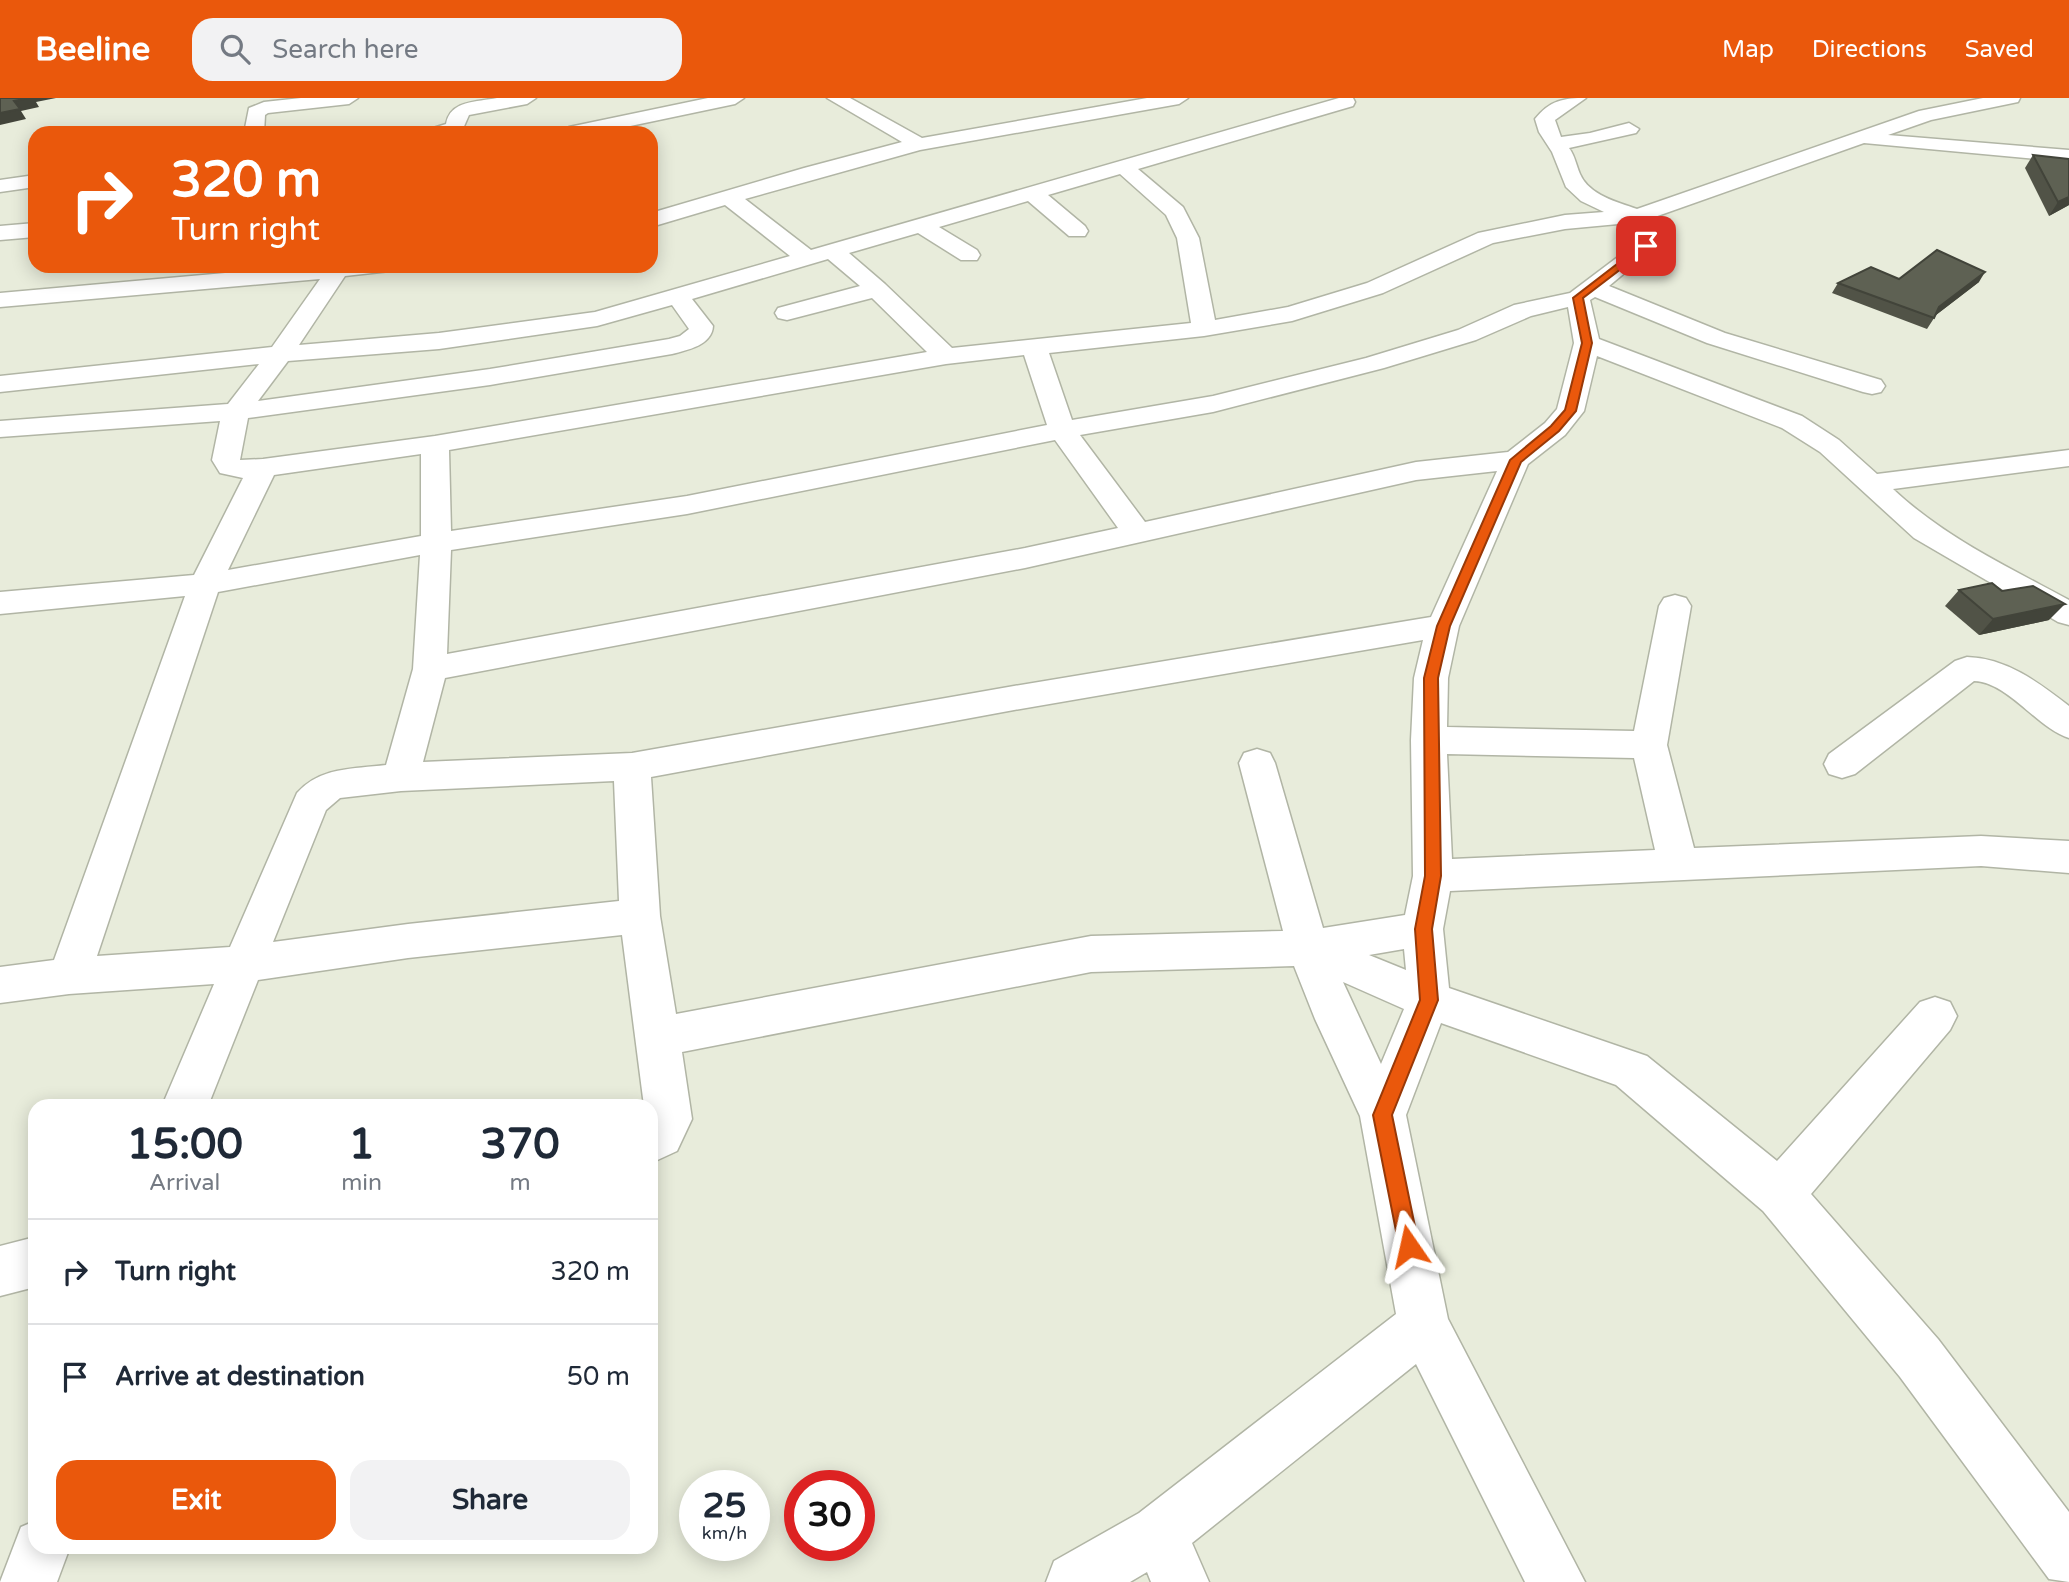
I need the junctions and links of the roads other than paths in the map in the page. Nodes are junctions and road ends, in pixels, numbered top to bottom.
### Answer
1 (349, 98) edge
2 (527, 98) edge
3 (735, 98) edge
4 (836, 98) edge
5 (1577, 98) edge
6 (2011, 98) edge
7 (1164, 99) edge
8 (1346, 102) dead end
9 (255, 126) edge
10 (455, 126) edge
11 (602, 126) edge
12 (1629, 129) dead end
13 (1861, 138) junction
14 (1557, 143) junction
15 (919, 144) junction
16 (2069, 156) edge
17 (1124, 167) junction
18 (28, 182) edge
19 (0, 186) edge
20 (1031, 192) junction
21 (729, 197) junction
22 (1637, 216) junction
23 (658, 218) edge
24 (920, 225) junction
25 (28, 231) edge
26 (1077, 231) dead end
27 (0, 233) edge
28 (831, 250) junction
29 (969, 255) dead end
30 (806, 257) junction
31 (225, 273) edge
32 (336, 273) edge
33 (877, 289) junction
34 (1585, 292) junction
35 (678, 297) junction
36 (0, 300) edge
37 (787, 313) dead end
38 (1204, 329) junction
39 (1587, 343) junction
40 (1034, 347) junction
41 (280, 354) junction
42 (946, 356) junction
43 (0, 384) edge
44 (1872, 386) dead end
45 (236, 412) junction
46 (0, 429) edge
47 (1062, 429) junction
48 (435, 444) junction
49 (1516, 460) junction
50 (2061, 465) edge
51 (264, 468) junction
52 (1872, 483) junction
53 (1137, 532) junction
54 (436, 543) junction
55 (205, 584) junction
56 (0, 603) edge
57 (1675, 606) dead end
58 (2069, 614) edge
59 (1443, 626) junction
60 (430, 669) junction
61 (2069, 725) edge
62 (1429, 740) junction
63 (1649, 745) junction
64 (1257, 763) dead end
65 (1842, 764) dead end
66 (632, 767) junction
67 (401, 777) junction
68 (2069, 857) edge
69 (1678, 863) junction
70 (1433, 876) junction
71 (639, 916) junction
72 (1423, 929) junction
73 (1308, 948) junction
74 (245, 964) junction
75 (69, 976) junction
76 (0, 985) edge
77 (1429, 1000) junction
78 (1935, 1016) dead end
79 (659, 1037) junction
80 (188, 1099) edge
81 (1383, 1115) junction
82 (658, 1139) edge
83 (1780, 1194) junction
84 (28, 1264) edge
85 (0, 1271) edge
86 (1424, 1325) junction
87 (38, 1554) edge
88 (1169, 1557) edge
89 (2069, 1559) edge
90 (28, 1582) edge
91 (1075, 1582) edge
92 (1556, 1582) edge

1 - 9 street
2 - 10 street
3 - 11 street
4 - 15 street
5 - 14 street
6 - 13 street
7 - 15 street
8 - 17 street
12 - 14 street
13 - 16 street
13 - 22 street
14 - 22 street
15 - 21 street
17 - 20 street
17 - 38 street
18 - 19 street
20 - 24 street
20 - 26 street
21 - 23 street
21 - 30 street
22 - 34 street
22 - 38 street
24 - 28 street
24 - 29 street
25 - 27 street
28 - 30 street
28 - 33 street
30 - 35 street
31 - 36 street
32 - 41 street
33 - 37 street
33 - 42 street
34 - 39 street
34 - 44 street
34 - 47 street
35 - 41 street
35 - 45 street
38 - 40 street
39 - 49 street
39 - 52 street
40 - 42 street
40 - 47 street
41 - 43 street
41 - 45 street
42 - 48 street
45 - 46 street
45 - 51 street
47 - 53 street
47 - 54 street
48 - 51 street
48 - 54 street
49 - 53 street
49 - 59 street
50 - 52 street
51 - 55 street
52 - 58 street
53 - 60 street
54 - 55 street
54 - 60 street
55 - 56 street
55 - 75 street
57 - 63 street
59 - 62 street
59 - 66 street
60 - 67 street
61 - 65 street
62 - 63 street
62 - 70 street
63 - 69 street
64 - 73 street
66 - 67 street
66 - 71 street
67 - 74 street
68 - 69 street
69 - 70 street
70 - 72 street
71 - 74 street
71 - 79 street
72 - 73 street
72 - 77 street
73 - 77 street
73 - 79 street
73 - 81 street
74 - 75 street
74 - 80 street
75 - 76 street
77 - 81 street
77 - 83 street
78 - 83 street
79 - 82 street
81 - 86 street
83 - 89 street
84 - 85 street
86 - 88 street
86 - 92 street
87 - 90 street
88 - 91 street

